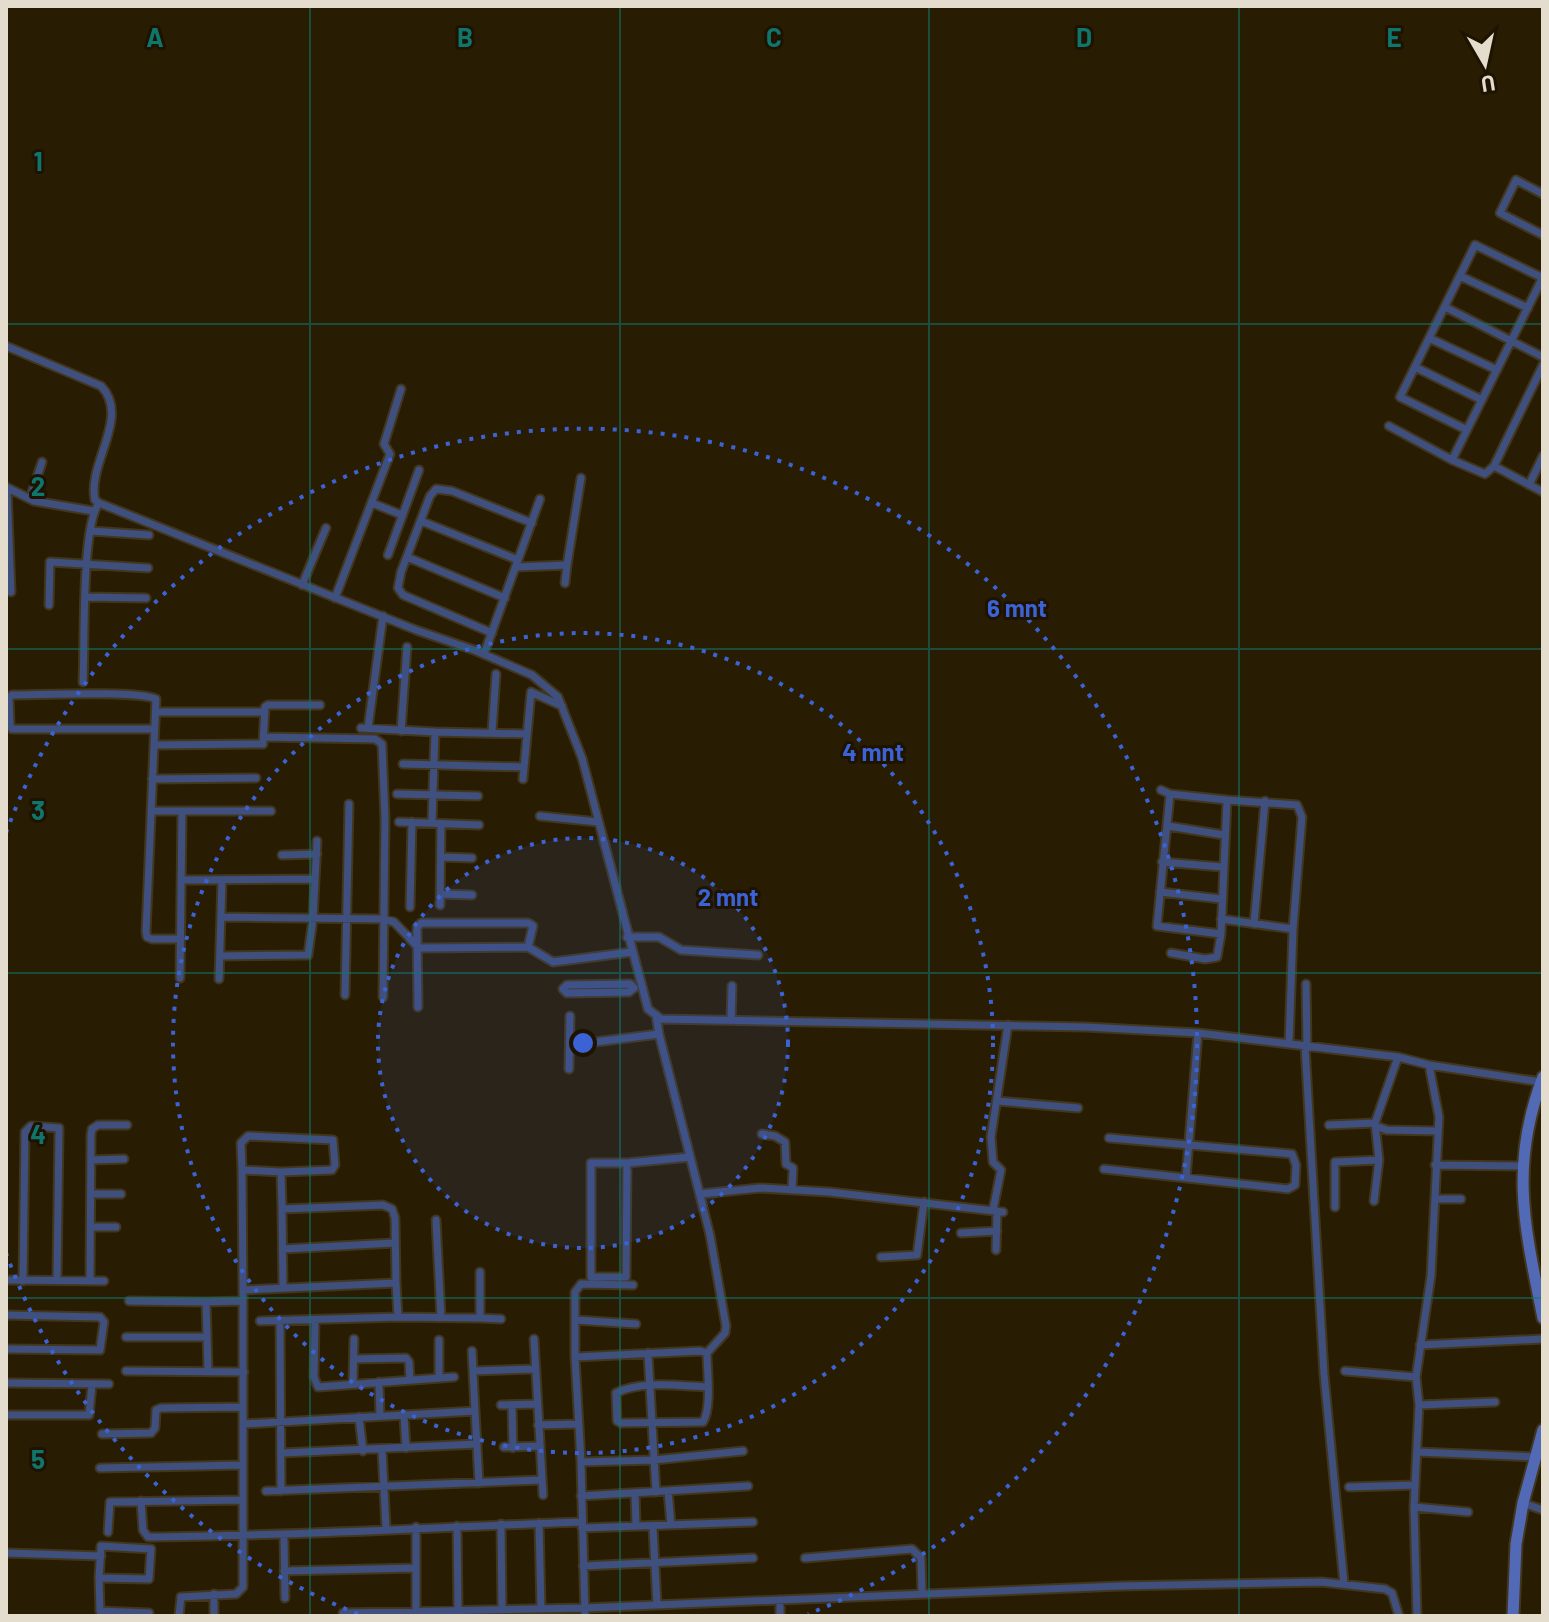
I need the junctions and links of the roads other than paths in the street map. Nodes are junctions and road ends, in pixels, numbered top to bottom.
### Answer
1 (1543, 194) edge
2 (1543, 235) edge
3 (1460, 276) junction
4 (1543, 278) edge
5 (1445, 307) junction
6 (1528, 308) junction
7 (1429, 338) junction
8 (1511, 341) junction
9 (6, 346) edge
10 (1543, 357) edge
11 (1543, 365) edge
12 (1415, 367) junction
13 (1497, 370) junction
14 (401, 389) dead end
15 (1482, 400) junction
16 (1389, 426) dead end
17 (1467, 430) junction
18 (1543, 456) edge
19 (1452, 460) junction
20 (42, 462) dead end
21 (1494, 466) junction
22 (419, 470) dead end
23 (581, 478) dead end
24 (1529, 485) junction
25 (6, 488) edge
26 (1543, 492) edge
27 (7, 499) edge
28 (30, 499) junction
29 (540, 499) dead end
30 (99, 503) junction
31 (372, 503) junction
32 (93, 511) junction
33 (402, 515) junction
34 (421, 521) junction
35 (532, 523) junction
36 (326, 528) dead end
37 (91, 531) junction
38 (149, 535) dead end
39 (8, 537) edge
40 (388, 555) dead end
41 (407, 557) junction
42 (517, 563) junction
43 (87, 564) junction
44 (567, 565) junction
45 (148, 568) dead end
46 (8, 573) edge
47 (565, 583) dead end
48 (302, 585) junction
49 (11, 592) dead end
50 (86, 597) junction
51 (146, 598) dead end
52 (335, 598) junction
53 (505, 598) junction
54 (49, 605) dead end
55 (383, 616) junction
56 (492, 633) junction
57 (407, 647) dead end
58 (484, 654) junction
59 (496, 674) dead end
60 (83, 682) dead end
61 (320, 705) dead end
62 (562, 706) junction
63 (157, 712) junction
64 (265, 712) junction
65 (154, 729) junction
66 (401, 731) junction
67 (435, 732) junction
68 (492, 732) junction
69 (527, 734) junction
70 (265, 737) junction
71 (154, 745) junction
72 (403, 764) dead end
73 (433, 765) junction
74 (524, 767) junction
75 (256, 778) dead end
76 (152, 779) junction
77 (523, 779) dead end
78 (1161, 790) dead end
79 (397, 794) dead end
80 (1170, 794) junction
81 (478, 796) dead end
82 (432, 797) junction
83 (1227, 800) junction
84 (1265, 801) junction
85 (349, 804) dead end
86 (151, 811) junction
87 (182, 811) junction
88 (271, 811) dead end
89 (540, 816) dead end
90 (399, 822) dead end
91 (412, 822) junction
92 (432, 822) junction
93 (598, 822) junction
94 (441, 824) junction
95 (479, 825) dead end
96 (1168, 826) junction
97 (1224, 835) junction
98 (317, 841) dead end
99 (317, 854) junction
100 (282, 855) dead end
101 (442, 857) junction
102 (472, 858) dead end
103 (1162, 862) junction
104 (1222, 867) junction
105 (315, 879) junction
106 (181, 880) junction
107 (222, 880) junction
108 (1160, 892) junction
109 (441, 894) junction
110 (472, 895) dead end
111 (1221, 899) junction
112 (440, 905) dead end
113 (410, 907) dead end
114 (221, 917) junction
115 (346, 918) junction
116 (313, 919) junction
117 (383, 919) junction
118 (1221, 919) junction
119 (1254, 924) junction
120 (1293, 929) junction
121 (1221, 934) junction
122 (627, 937) junction
123 (181, 939) junction
124 (528, 947) junction
125 (419, 948) junction
126 (632, 952) junction
127 (1171, 953) dead end
128 (758, 955) dead end
129 (220, 956) junction
130 (180, 978) dead end
131 (219, 979) dead end
132 (1306, 984) dead end
133 (732, 986) dead end
134 (638, 988) junction
135 (345, 995) dead end
136 (383, 997) dead end
137 (418, 1007) dead end
138 (656, 1015) junction
139 (570, 1016) dead end
140 (731, 1020) junction
141 (1008, 1025) junction
142 (1198, 1033) junction
143 (659, 1034) junction
144 (1289, 1044) junction
145 (571, 1045) junction
146 (1306, 1047) junction
147 (1398, 1057) junction
148 (1429, 1065) junction
149 (569, 1069) dead end
150 (1542, 1079) edge
151 (997, 1101) junction
152 (1078, 1108) dead end
153 (1375, 1124) junction
154 (127, 1125) dead end
155 (1329, 1125) dead end
156 (1438, 1131) junction
157 (762, 1134) dead end
158 (1109, 1138) dead end
159 (1190, 1144) junction
160 (690, 1157) junction
161 (124, 1159) dead end
162 (91, 1160) junction
163 (1379, 1160) junction
164 (627, 1163) junction
165 (1435, 1165) junction
166 (1523, 1166) junction
167 (1104, 1169) dead end
168 (242, 1170) junction
169 (281, 1172) junction
170 (1186, 1178) junction
171 (792, 1190) junction
172 (91, 1194) junction
173 (121, 1194) dead end
174 (700, 1194) junction
175 (1435, 1199) junction
176 (1461, 1199) dead end
177 (1374, 1201) dead end
178 (924, 1202) junction
179 (1335, 1207) dead end
180 (282, 1209) junction
181 (998, 1211) junction
182 (436, 1220) dead end
183 (91, 1227) junction
184 (116, 1227) dead end
185 (997, 1231) junction
186 (961, 1233) dead end
187 (394, 1243) junction
188 (283, 1249) junction
189 (996, 1250) dead end
190 (881, 1257) dead end
191 (1538, 1271) edge
192 (480, 1272) dead end
193 (6, 1280) edge
194 (57, 1280) junction
195 (23, 1281) junction
196 (90, 1281) junction
197 (104, 1281) dead end
198 (396, 1283) junction
199 (633, 1285) dead end
200 (283, 1287) junction
201 (243, 1290) junction
202 (129, 1301) dead end
203 (242, 1301) junction
204 (206, 1302) junction
205 (6, 1315) edge
206 (398, 1317) junction
207 (441, 1317) junction
208 (480, 1318) junction
209 (1543, 1318) edge
210 (501, 1319) dead end
211 (280, 1320) junction
212 (576, 1320) junction
213 (260, 1321) dead end
214 (315, 1321) junction
215 (636, 1324) dead end
216 (126, 1337) dead end
217 (206, 1337) junction
218 (354, 1339) dead end
219 (534, 1339) dead end
220 (1543, 1339) edge
221 (439, 1340) dead end
222 (1420, 1345) junction
223 (6, 1349) edge
224 (472, 1351) dead end
225 (648, 1353) junction
226 (707, 1353) junction
227 (575, 1357) junction
228 (354, 1359) junction
229 (535, 1369) junction
230 (208, 1370) junction
231 (126, 1371) dead end
232 (473, 1371) junction
233 (1345, 1371) dead end
234 (244, 1372) junction
235 (454, 1377) dead end
236 (1416, 1377) junction
237 (439, 1378) junction
238 (410, 1380) junction
239 (379, 1382) junction
240 (6, 1383) edge
241 (353, 1383) junction
242 (109, 1384) dead end
243 (92, 1385) junction
244 (649, 1386) junction
245 (707, 1387) junction
246 (1495, 1402) dead end
247 (537, 1404) junction
248 (501, 1405) dead end
249 (512, 1405) junction
250 (1419, 1405) junction
251 (243, 1407) junction
252 (475, 1411) junction
253 (6, 1415) edge
254 (380, 1416) junction
255 (404, 1416) junction
256 (359, 1417) junction
257 (282, 1420) junction
258 (651, 1423) junction
259 (243, 1424) junction
260 (579, 1424) junction
261 (538, 1425) junction
262 (1543, 1430) edge
263 (102, 1434) dead end
264 (477, 1444) junction
265 (540, 1446) junction
266 (504, 1447) dead end
267 (406, 1448) junction
268 (513, 1448) junction
269 (382, 1449) junction
270 (363, 1451) junction
271 (743, 1451) dead end
272 (1417, 1452) junction
273 (282, 1453) junction
274 (1536, 1457) junction
275 (654, 1460) junction
276 (581, 1462) junction
277 (243, 1465) junction
278 (100, 1468) dead end
279 (541, 1480) junction
280 (479, 1483) junction
281 (1415, 1485) junction
282 (748, 1486) dead end
283 (384, 1487) junction
284 (1349, 1487) dead end
285 (266, 1491) dead end
286 (281, 1491) junction
287 (668, 1491) junction
288 (656, 1492) junction
289 (635, 1493) junction
290 (543, 1495) dead end
291 (581, 1496) junction
292 (243, 1500) junction
293 (141, 1501) junction
294 (100, 1502) dead end
295 (110, 1502) junction
296 (1523, 1503) junction
297 (1414, 1507) junction
298 (1543, 1510) edge
299 (1468, 1512) dead end
300 (753, 1522) dead end
301 (539, 1523) junction
302 (501, 1524) junction
303 (582, 1525) junction
304 (671, 1525) junction
305 (457, 1526) junction
306 (636, 1526) junction
307 (416, 1527) junction
308 (653, 1527) junction
309 (386, 1528) junction
310 (108, 1532) dead end
311 (243, 1536) junction
312 (284, 1536) junction
313 (6, 1553) edge
314 (101, 1556) junction
315 (753, 1558) dead end
316 (805, 1558) dead end
317 (655, 1563) junction
318 (583, 1566) junction
319 (416, 1568) junction
320 (284, 1571) junction
321 (99, 1578) junction
322 (1342, 1584) junction
323 (922, 1593) junction
324 (214, 1594) junction
325 (285, 1598) dead end
326 (780, 1600) junction
327 (657, 1605) junction
328 (541, 1608) junction
329 (502, 1609) junction
330 (458, 1610) junction
331 (584, 1612) edge
332 (149, 1613) dead end
333 (343, 1613) dead end
334 (416, 1614) edge
335 (179, 1616) edge
336 (214, 1616) edge
337 (780, 1616) edge
338 (1399, 1616) edge
339 (1417, 1616) edge
340 (1513, 1616) edge

1 - 2 street
3 - 4 street
3 - 5 street
3 - 6 street
4 - 6 street
5 - 7 street
5 - 8 street
6 - 8 street
7 - 12 street
7 - 13 street
8 - 10 street
8 - 13 street
9 - 30 street
11 - 21 street
12 - 15 street
12 - 17 street
13 - 15 street
14 - 31 street
15 - 17 street
16 - 19 street
17 - 19 street
18 - 24 street
19 - 21 street
20 - 28 street
21 - 24 street
22 - 33 street
23 - 44 street
24 - 26 street
25 - 27 street
25 - 28 street
27 - 39 street
28 - 32 street
29 - 35 street
30 - 32 street
30 - 48 street
31 - 33 street
31 - 52 street
32 - 37 street
33 - 40 street
34 - 35 street
34 - 41 street
34 - 42 street
35 - 42 street
36 - 48 street
37 - 38 street
37 - 43 street
39 - 46 street
41 - 53 street
41 - 56 street
42 - 44 street
42 - 53 street
43 - 45 street
43 - 50 street
43 - 54 street
44 - 47 street
46 - 49 street
48 - 52 street
50 - 51 street
50 - 60 street
52 - 55 street
53 - 56 street
55 - 58 street
55 - 66 street
56 - 58 street
57 - 66 street
58 - 62 street
59 - 68 street
61 - 64 street
62 - 69 street
62 - 93 street
63 - 64 street
63 - 65 street
63 - 65 street
64 - 70 street
65 - 71 street
66 - 67 street
67 - 68 street
67 - 73 street
68 - 69 street
69 - 74 street
70 - 71 street
70 - 117 street
71 - 76 street
72 - 73 street
73 - 74 street
73 - 82 street
74 - 77 street
75 - 76 street
76 - 86 street
78 - 80 street
79 - 82 street
80 - 83 street
80 - 96 street
81 - 82 street
82 - 92 street
83 - 84 street
83 - 97 street
84 - 119 street
84 - 120 street
85 - 115 street
86 - 87 street
86 - 123 street
87 - 88 street
87 - 106 street
89 - 93 street
90 - 91 street
91 - 92 street
91 - 113 street
92 - 94 street
93 - 122 street
94 - 95 street
94 - 101 street
96 - 97 street
96 - 103 street
97 - 104 street
98 - 99 street
99 - 100 street
99 - 105 street
101 - 102 street
101 - 109 street
103 - 104 street
103 - 108 street
104 - 111 street
105 - 107 street
105 - 116 street
106 - 107 street
106 - 123 street
107 - 114 street
108 - 111 street
108 - 121 street
109 - 110 street
109 - 112 street
111 - 118 street
114 - 116 street
114 - 129 street
115 - 116 street
115 - 117 street
115 - 135 street
116 - 129 street
117 - 125 street
117 - 136 street
118 - 119 street
118 - 121 street
119 - 120 street
120 - 144 street
121 - 127 street
122 - 126 street
122 - 128 street
123 - 130 street
124 - 125 street
124 - 125 street
124 - 126 street
125 - 137 street
126 - 134 street
129 - 131 street
132 - 146 street
133 - 140 street
134 - 134 street
134 - 138 street
138 - 140 street
138 - 143 street
139 - 145 street
140 - 141 street
141 - 142 street
141 - 151 street
142 - 144 street
142 - 159 street
143 - 145 street
143 - 160 street
144 - 146 street
145 - 149 street
146 - 147 street
146 - 322 street
147 - 148 street
147 - 153 street
148 - 150 street
148 - 156 street
150 - 166 main road
151 - 152 street
151 - 181 street
153 - 155 street
153 - 156 street
153 - 163 street
154 - 162 street
156 - 165 street
157 - 171 street
158 - 159 street
159 - 170 street
159 - 170 street
160 - 164 street
160 - 174 street
161 - 162 street
162 - 172 street
163 - 177 street
163 - 179 street
164 - 164 street
165 - 166 street
165 - 175 street
166 - 191 main road
167 - 170 street
168 - 169 street
168 - 169 street
168 - 201 street
169 - 180 street
171 - 174 street
171 - 178 street
172 - 173 street
172 - 183 street
174 - 226 street
175 - 176 street
175 - 222 street
178 - 181 street
178 - 190 street
180 - 187 street
180 - 188 street
181 - 185 street
182 - 207 street
183 - 184 street
183 - 196 street
185 - 186 street
185 - 189 street
187 - 188 street
187 - 198 street
188 - 200 street
191 - 209 main road
192 - 208 street
193 - 195 street
194 - 195 street
194 - 195 street
194 - 196 street
196 - 197 street
198 - 200 street
198 - 206 street
199 - 212 street
200 - 201 street
201 - 203 street
202 - 204 street
203 - 204 street
203 - 234 street
204 - 217 street
205 - 223 street
206 - 207 street
206 - 214 street
207 - 208 street
208 - 210 street
211 - 213 street
211 - 214 street
211 - 257 street
212 - 215 street
212 - 227 street
214 - 241 street
216 - 217 street
217 - 230 street
218 - 228 street
219 - 229 street
220 - 222 street
221 - 237 street
222 - 236 street
224 - 232 street
225 - 226 street
225 - 227 street
225 - 244 street
226 - 245 street
227 - 260 street
228 - 238 street
228 - 241 street
229 - 232 street
229 - 247 street
230 - 231 street
230 - 234 street
232 - 252 street
233 - 236 street
234 - 251 street
235 - 237 street
236 - 250 street
237 - 238 street
238 - 239 street
239 - 241 street
239 - 254 street
240 - 243 street
242 - 243 street
243 - 253 street
244 - 245 street
244 - 258 street
244 - 258 street
245 - 258 street
246 - 250 street
247 - 249 street
247 - 261 street
248 - 249 street
249 - 268 street
250 - 272 street
251 - 259 street
251 - 263 street
252 - 255 street
252 - 264 street
254 - 255 street
254 - 256 street
255 - 267 street
256 - 257 street
256 - 270 street
257 - 259 street
257 - 273 street
258 - 275 street
259 - 277 street
260 - 261 street
260 - 276 street
261 - 265 street
262 - 274 main road
264 - 267 street
264 - 280 street
265 - 268 street
265 - 279 street
266 - 268 street
267 - 269 street
269 - 270 street
269 - 283 street
270 - 273 street
271 - 275 street
272 - 274 street
272 - 281 street
273 - 286 street
274 - 296 main road
275 - 276 street
275 - 288 street
276 - 291 street
277 - 278 street
277 - 292 street
279 - 280 street
279 - 290 street
280 - 283 street
281 - 284 street
281 - 297 street
282 - 287 street
283 - 286 street
283 - 309 street
285 - 286 street
287 - 288 street
287 - 304 street
288 - 289 street
289 - 291 street
289 - 306 street
291 - 303 street
292 - 293 street
292 - 311 street
293 - 295 street
293 - 311 street
294 - 295 street
295 - 310 street
296 - 298 street
296 - 340 main road
297 - 299 street
297 - 339 street
300 - 304 street
301 - 302 street
301 - 303 street
301 - 328 street
302 - 305 street
302 - 329 street
303 - 306 street
303 - 318 street
304 - 308 street
305 - 307 street
305 - 330 street
306 - 308 street
307 - 309 street
307 - 319 street
308 - 317 street
309 - 312 street
311 - 312 street
311 - 324 street
312 - 320 street
313 - 314 street
314 - 321 street
314 - 321 street
315 - 317 street
316 - 323 street
317 - 318 street
317 - 327 street
318 - 331 street
319 - 320 street
319 - 334 street
320 - 325 street
321 - 332 street
322 - 323 street
322 - 338 street
323 - 326 street
324 - 335 street
324 - 336 street
326 - 327 street
326 - 337 street
327 - 331 street
328 - 329 street
328 - 331 street
329 - 330 street
330 - 334 street
333 - 334 street

